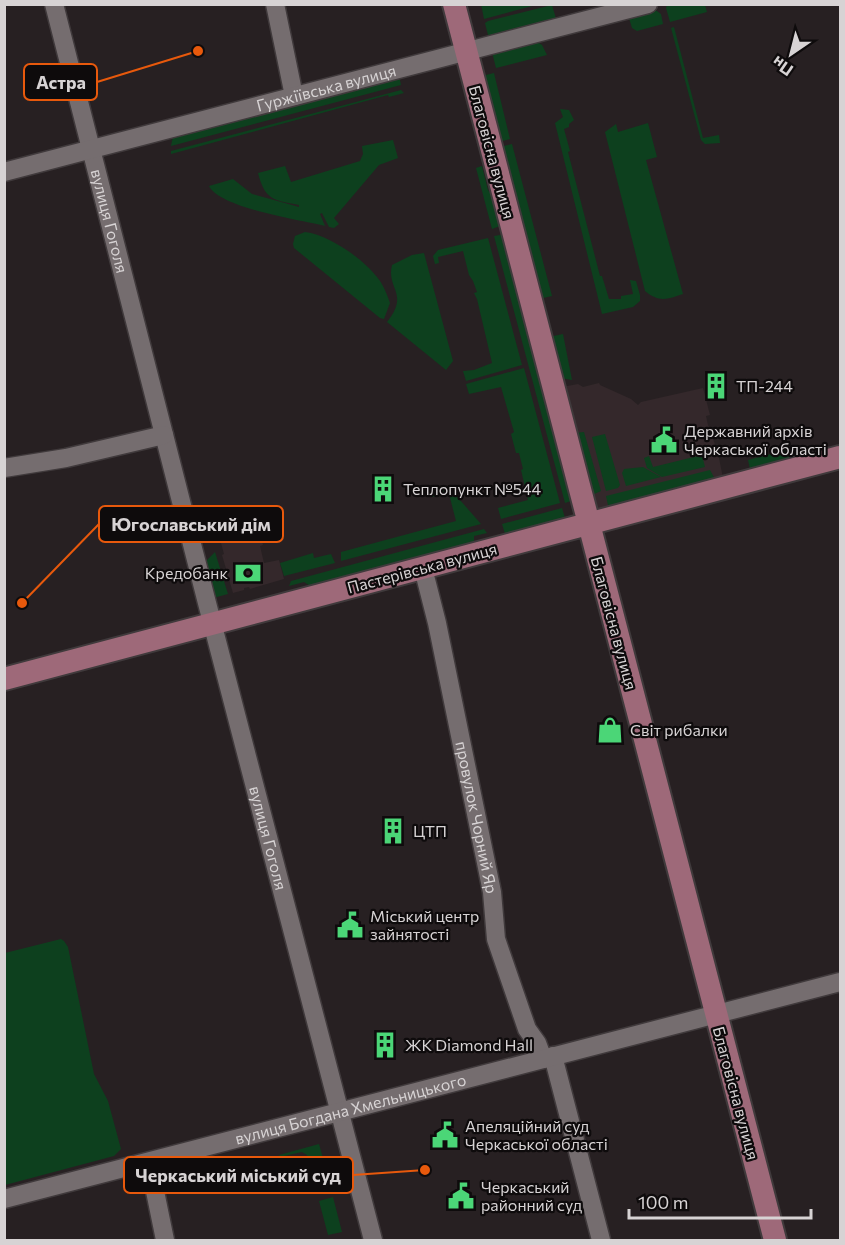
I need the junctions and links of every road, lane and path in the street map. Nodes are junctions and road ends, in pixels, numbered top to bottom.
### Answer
1 (54, 4) edge
2 (274, 4) edge
3 (454, 4) edge
4 (648, 4) edge
5 (466, 52) junction
6 (294, 96) junction
7 (92, 148) junction
8 (4, 171) edge
9 (164, 435) junction
10 (840, 458) edge
11 (4, 468) edge
12 (589, 524) junction
13 (423, 568) junction
14 (213, 624) junction
15 (4, 679) edge
16 (840, 982) edge
17 (716, 1014) junction
18 (548, 1058) junction
19 (340, 1112) junction
20 (149, 1162) junction
21 (4, 1200) edge
22 (165, 1240) edge
23 (373, 1240) edge
24 (601, 1240) edge
25 (775, 1240) edge

1 - 7 street, вулиця Гоголя
2 - 6 street
3 - 5 main road, Благовісна вулиця
4 - 5 street, Гуржіївська вулиця
5 - 6 street, Гуржіївська вулиця
5 - 12 main road, Благовісна вулиця
6 - 7 street, Гуржіївська вулиця
7 - 8 street, Гуржіївська вулиця
7 - 9 street, вулиця Гоголя
9 - 11 street
9 - 14 street, вулиця Гоголя
10 - 12 main road, Пастерівська вулиця
12 - 13 main road, Пастерівська вулиця
12 - 17 main road, Благовісна вулиця
13 - 14 main road, Пастерівська вулиця
13 - 18 street, провулок Чорний Яр
14 - 15 main road, Пастерівська вулиця
14 - 19 street, вулиця Гоголя
16 - 17 street, вулиця Богдана Хмельницького
17 - 18 street, вулиця Богдана Хмельницького
17 - 25 main road, Благовісна вулиця
18 - 19 street, вулиця Богдана Хмельницького
18 - 24 street
19 - 20 street, вулиця Богдана Хмельницького
19 - 23 street, вулиця Гоголя
20 - 21 street, вулиця Богдана Хмельницького
20 - 22 street

